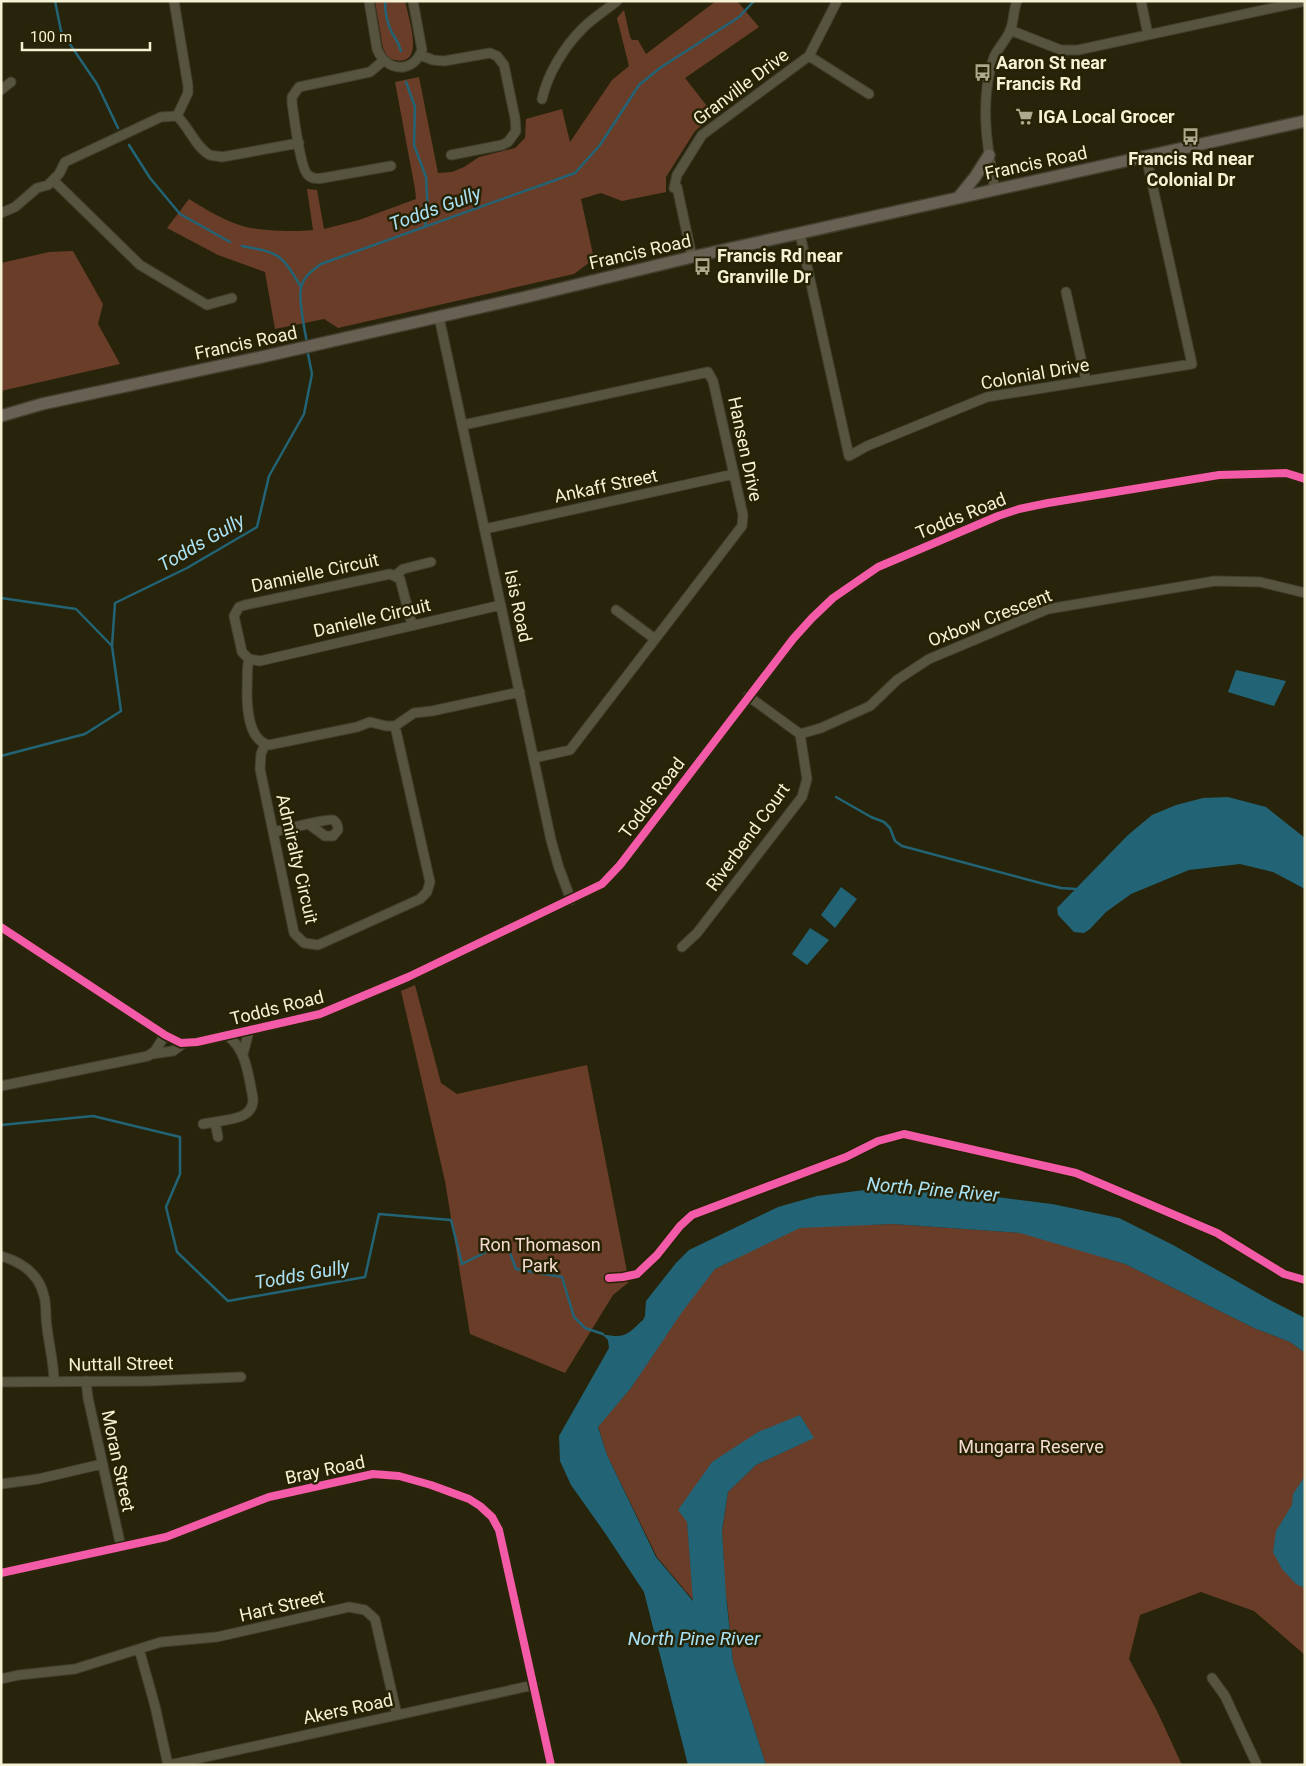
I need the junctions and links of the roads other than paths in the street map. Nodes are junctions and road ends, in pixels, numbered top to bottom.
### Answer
1 (174, 1) edge
2 (369, 1) edge
3 (413, 1) edge
4 (617, 1) edge
5 (837, 1) edge
6 (1017, 1) edge
7 (1141, 1) edge
8 (1305, 1) edge
9 (1010, 30) junction
10 (1148, 35) junction
11 (420, 55) junction
12 (809, 56) junction
13 (383, 61) junction
14 (11, 82) dead end
15 (1, 90) edge
16 (869, 94) dead end
17 (542, 99) dead end
18 (177, 116) junction
19 (1305, 121) edge
20 (298, 143) junction
21 (451, 155) dead end
22 (989, 155) junction
23 (1146, 156) junction
24 (391, 166) dead end
25 (54, 180) junction
26 (995, 190) junction
27 (958, 198) junction
28 (1, 213) edge
29 (800, 234) junction
30 (692, 257) junction
31 (1066, 292) dead end
32 (232, 298) dead end
33 (439, 317) junction
34 (1086, 381) junction
35 (42, 404) junction
36 (1, 408) edge
37 (1, 416) edge
38 (463, 425) junction
39 (734, 474) junction
40 (1305, 478) edge
41 (485, 529) junction
42 (431, 562) dead end
43 (395, 576) junction
44 (1305, 593) edge
45 (502, 605) junction
46 (616, 610) dead end
47 (412, 625) junction
48 (655, 639) junction
49 (249, 659) junction
50 (520, 692) junction
51 (748, 696) junction
52 (394, 726) junction
53 (800, 734) junction
54 (265, 744) junction
55 (534, 758) junction
56 (310, 825) dead end
57 (274, 832) junction
58 (571, 900) junction
59 (1, 927) edge
60 (682, 947) dead end
61 (249, 1031) junction
62 (165, 1035) junction
63 (228, 1036) junction
64 (184, 1043) junction
65 (152, 1054) junction
66 (243, 1054) junction
67 (1, 1086) edge
68 (215, 1122) junction
69 (203, 1124) dead end
70 (218, 1137) dead end
71 (1, 1256) edge
72 (241, 1377) dead end
73 (86, 1381) junction
74 (1, 1382) edge
75 (54, 1382) junction
76 (102, 1464) junction
77 (1, 1484) edge
78 (121, 1547) junction
79 (1, 1573) edge
80 (139, 1649) junction
81 (1212, 1678) dead end
82 (1, 1680) edge
83 (534, 1685) junction
84 (397, 1715) junction
85 (168, 1765) edge
86 (551, 1765) edge
87 (1257, 1765) edge

1 - 18 street
2 - 13 street
3 - 11 street
4 - 17 street
5 - 12 street, Granville Drive
6 - 9 street
7 - 10 street
8 - 10 street
9 - 10 street
9 - 22 street
11 - 13 street
11 - 21 street
12 - 16 street
12 - 30 street, Granville Drive
13 - 20 street
14 - 15 street
18 - 20 street
18 - 25 street
19 - 23 main road, Francis Road
20 - 24 street
22 - 26 street
22 - 27 main road
23 - 26 main road, Francis Road
23 - 34 street, Colonial Drive
25 - 28 street
25 - 32 street
26 - 27 main road, Francis Road
27 - 29 main road, Francis Road
29 - 30 main road, Francis Road
29 - 34 street, Colonial Drive
30 - 33 main road, Francis Road
31 - 34 street
33 - 35 main road, Francis Road
33 - 38 street, Isis Road
35 - 36 main road, Francis Road
35 - 37 main road, Francis Road
38 - 39 street, Hansen Drive
38 - 41 street, Isis Road
39 - 41 street, Ankaff Street
39 - 48 street, Hansen Drive
40 - 51 street, Todds Road
41 - 45 street, Isis Road
42 - 43 street, Dannielle Circuit
43 - 47 street, Dannielle Circuit
43 - 49 street, Dannielle Circuit
44 - 53 street, Oxbow Crescent
45 - 47 street, Danielle Circuit
45 - 50 street, Isis Road
46 - 48 street
47 - 49 street, Danielle Circuit
48 - 55 street, Hansen Drive
49 - 54 street
50 - 52 street
50 - 55 street, Isis Road
51 - 53 street
51 - 58 street, Todds Road
52 - 54 street
52 - 57 street, Admiralty Circuit
53 - 60 street, Riverbend Court
54 - 57 street, Admiralty Circuit
55 - 58 street, Isis Road
56 - 57 street
58 - 61 street, Todds Road
59 - 62 street
61 - 63 street, Todds Road
61 - 66 street
62 - 64 street
62 - 65 street
63 - 64 street, Todds Road
63 - 66 street
64 - 65 street, Todds Road
65 - 67 street, Todds Road
66 - 68 street
68 - 69 street
68 - 70 street
71 - 75 street
72 - 73 street, Nuttall Street
73 - 75 street, Nuttall Street
73 - 76 street, Moran Street
74 - 75 street, Nuttall Street
76 - 77 street
76 - 78 street, Moran Street
78 - 79 street, Bray Road
78 - 83 street, Bray Road
80 - 82 street, Hart Street
80 - 84 street, Hart Street
80 - 85 street
81 - 87 street
83 - 84 street, Akers Road
83 - 86 street, Bray Road
84 - 85 street, Akers Road

